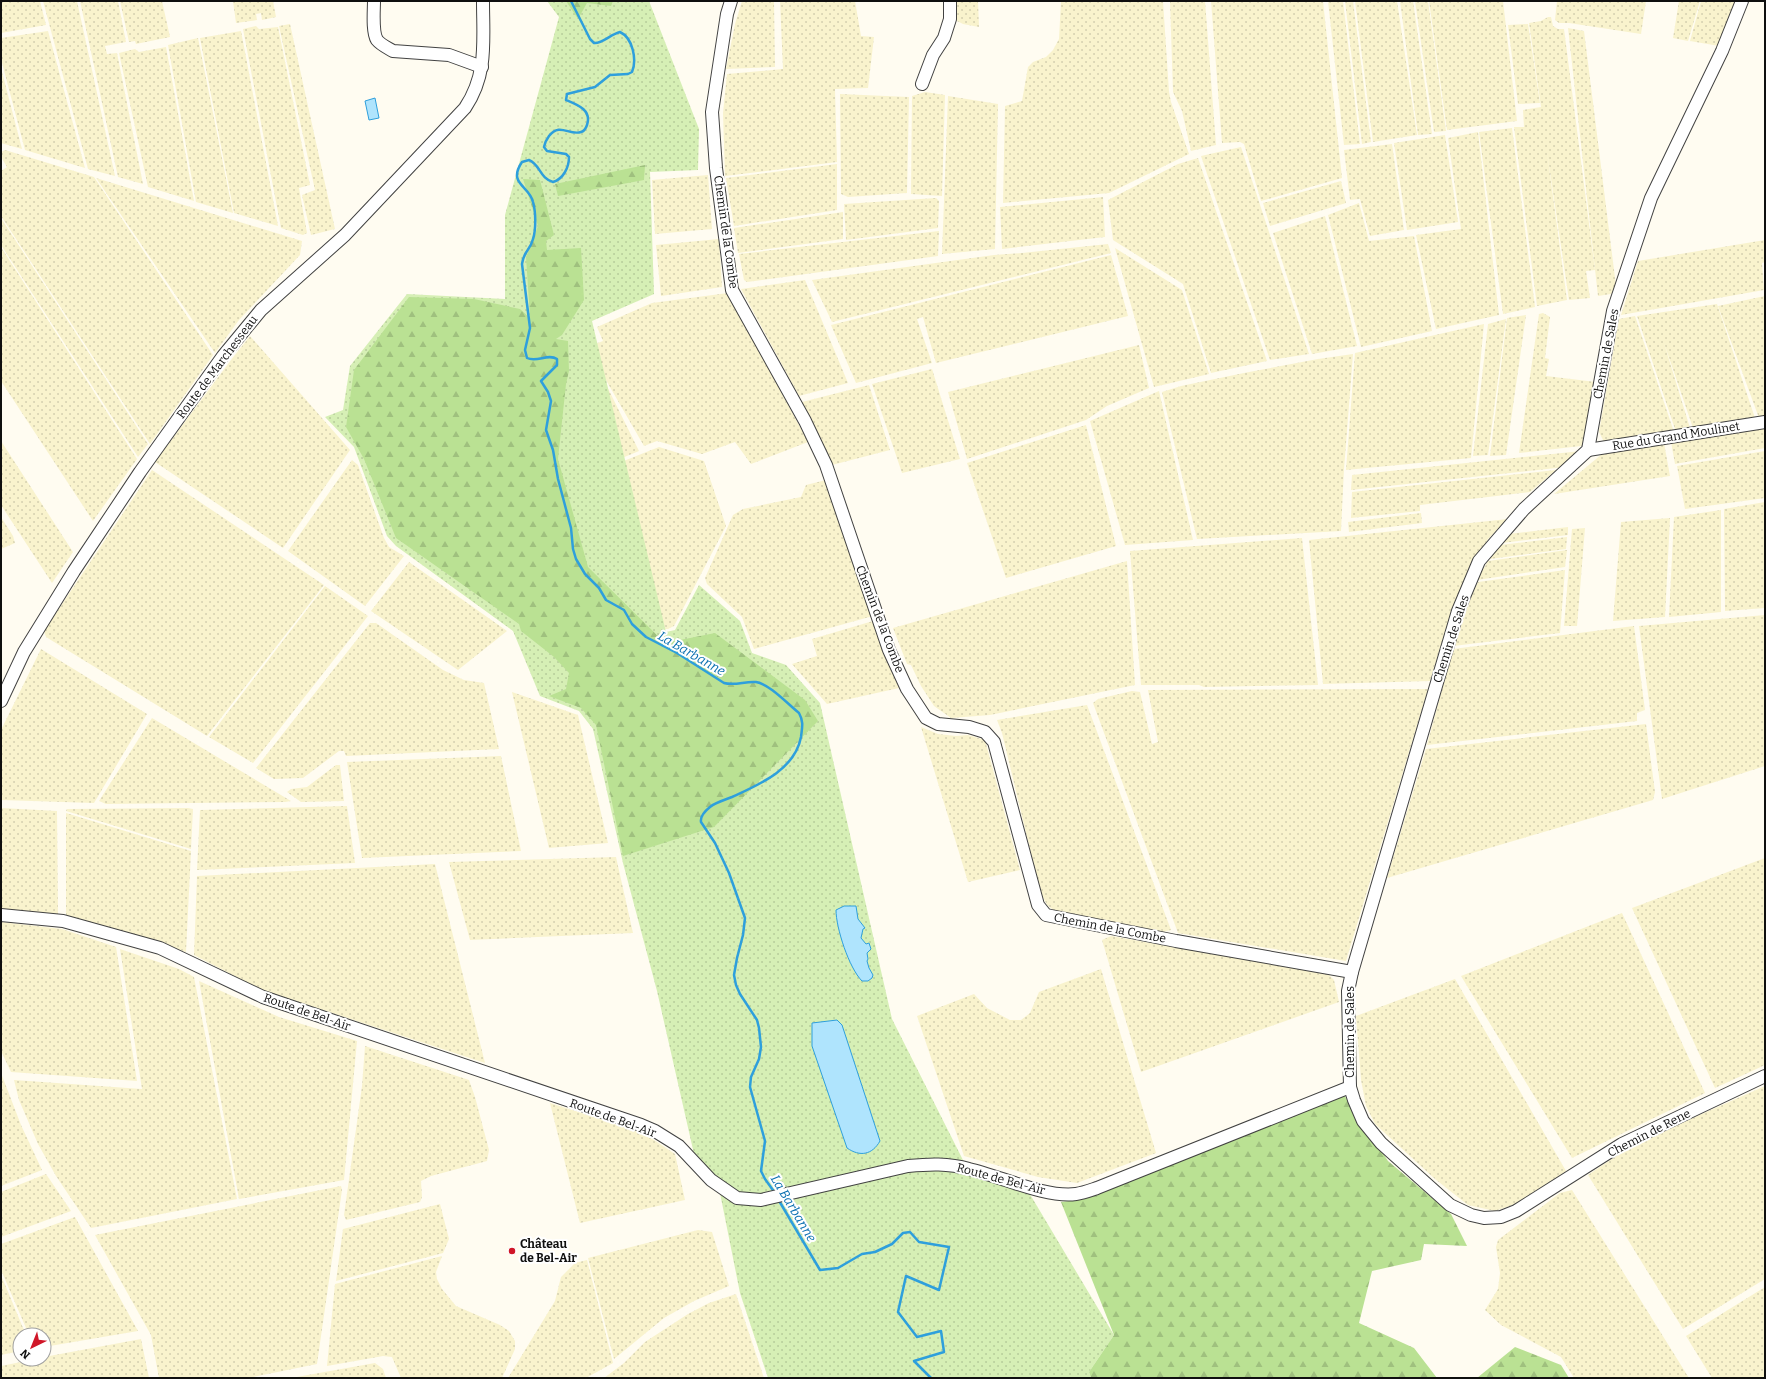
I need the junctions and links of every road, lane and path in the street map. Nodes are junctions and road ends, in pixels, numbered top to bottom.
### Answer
1 (374, 1) edge
2 (483, 1) edge
3 (731, 1) edge
4 (950, 1) edge
5 (1742, 1) edge
6 (482, 67) junction
7 (922, 84) dead end
8 (1765, 422) edge
9 (1588, 450) junction
10 (1, 701) edge
11 (1, 915) edge
12 (1352, 972) junction
13 (1765, 1076) edge
14 (1350, 1087) junction
15 (1538, 1197) joint

1 - 6 street
2 - 6 street, Route de Marchesseau
3 - 12 street, Chemin de la Combe
4 - 7 street
5 - 9 street, Chemin de Sales
6 - 10 street, Route de Marchesseau
8 - 9 street, Rue du Grand Moulinet
9 - 12 street, Chemin de Sales
11 - 14 street, Route de Bel-Air
12 - 14 street, Chemin de Sales
13 - 15 street, Chemin de Rene
14 - 15 street, Chemin de Sales

